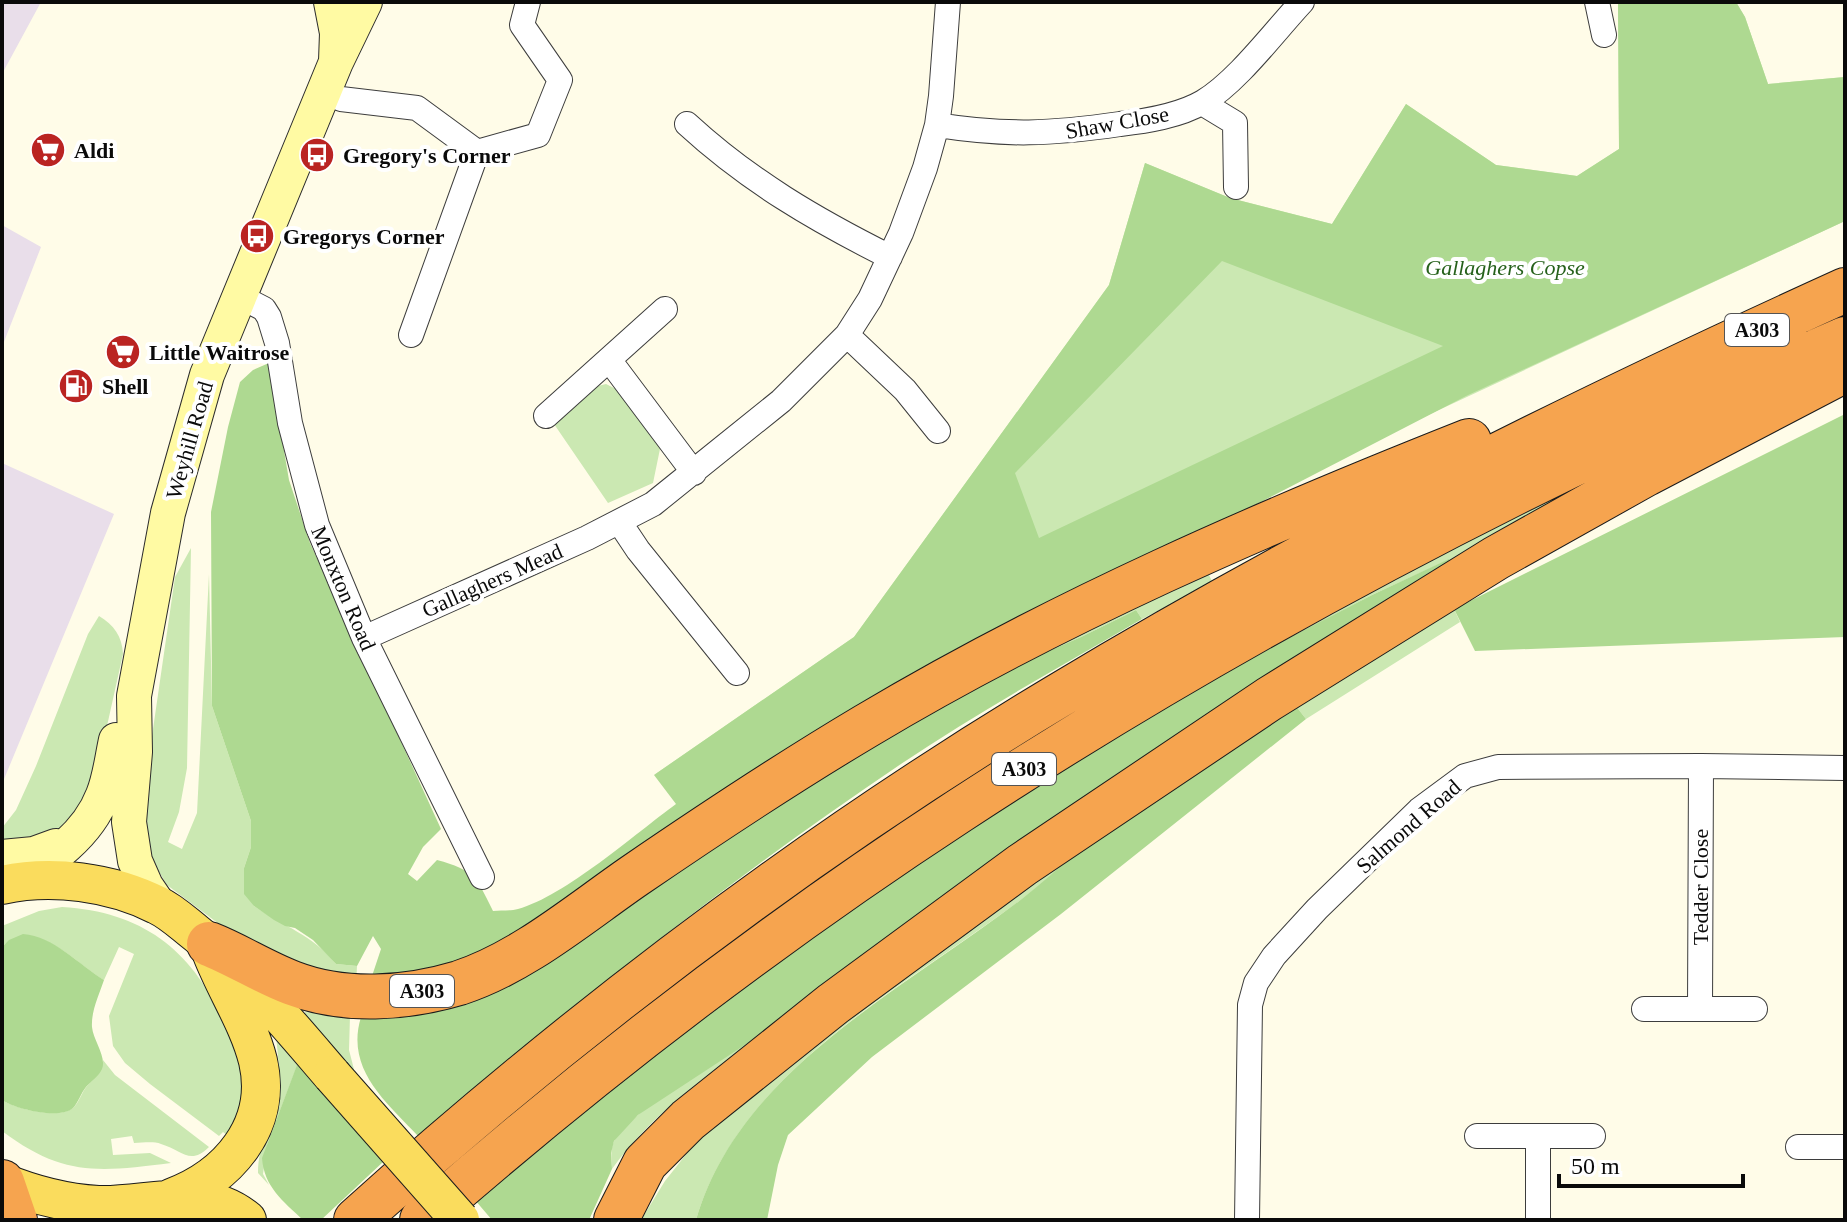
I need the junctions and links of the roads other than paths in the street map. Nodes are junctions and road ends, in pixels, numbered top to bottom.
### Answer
1 (331, 2) edge
2 (365, 2) edge
3 (528, 2) edge
4 (948, 2) edge
5 (1302, 2) edge
6 (1597, 2) edge
7 (1604, 35) dead end
8 (330, 77) junction
9 (1202, 103) junction
10 (687, 124) dead end
11 (937, 125) junction
12 (477, 152) junction
13 (1236, 187) dead end
14 (890, 257) junction
15 (1845, 290) edge
16 (239, 296) junction
17 (665, 309) dead end
18 (411, 335) dead end
19 (847, 335) junction
20 (1845, 339) edge
21 (610, 361) junction
22 (1845, 370) edge
23 (546, 416) dead end
24 (1546, 429) junction
25 (938, 431) dead end
26 (694, 473) junction
27 (620, 523) junction
28 (364, 638) junction
29 (737, 673) dead end
30 (134, 696) junction
31 (1701, 766) junction
32 (1845, 768) edge
33 (6, 875) edge
34 (482, 877) dead end
35 (159, 905) junction
36 (209, 944) junction
37 (1644, 1009) dead end
38 (1700, 1009) junction
39 (1755, 1009) dead end
40 (1477, 1136) dead end
41 (1538, 1136) junction
42 (1593, 1136) dead end
43 (1798, 1147) dead end
44 (1845, 1147) edge
45 (2, 1182) edge
46 (171, 1198) junction
47 (15, 1220) edge
48 (247, 1220) edge
49 (356, 1220) edge
50 (422, 1220) edge
51 (460, 1220) edge
52 (616, 1220) edge
53 (1247, 1220) edge
54 (1538, 1220) edge

1 - 8 main road, Weyhill Road
2 - 8 main road, Weyhill Road
3 - 12 street
4 - 11 street, Gallaghers Mead
5 - 9 street, Shaw Close
6 - 7 street
8 - 12 street
8 - 16 main road, Weyhill Road
9 - 11 street, Shaw Close
9 - 13 street
10 - 14 street
11 - 14 street, Gallaghers Mead
12 - 18 street
14 - 19 street, Gallaghers Mead
15 - 24 highway, A303
16 - 28 street, Monxton Road
16 - 30 main road, Weyhill Road
17 - 21 street
19 - 25 street
19 - 26 street, Gallaghers Mead
20 - 50 highway, A303
21 - 23 street
21 - 26 street
22 - 52 highway
24 - 36 highway, A303
24 - 49 highway, A303
26 - 27 street, Gallaghers Mead
27 - 28 street, Gallaghers Mead
27 - 29 street
28 - 34 street, Monxton Road
30 - 33 main road, Weyhill Road
30 - 35 main road, Weyhill Road
31 - 32 street, Salmond Road
31 - 38 street, Tedder Close
31 - 53 street, Salmond Road
33 - 35 main road
35 - 36 main road
36 - 46 main road
36 - 51 main road, bridge
37 - 38 street
38 - 39 street
40 - 41 street
41 - 42 street
41 - 54 street
43 - 44 street
45 - 46 main road
45 - 47 highway
46 - 48 main road

